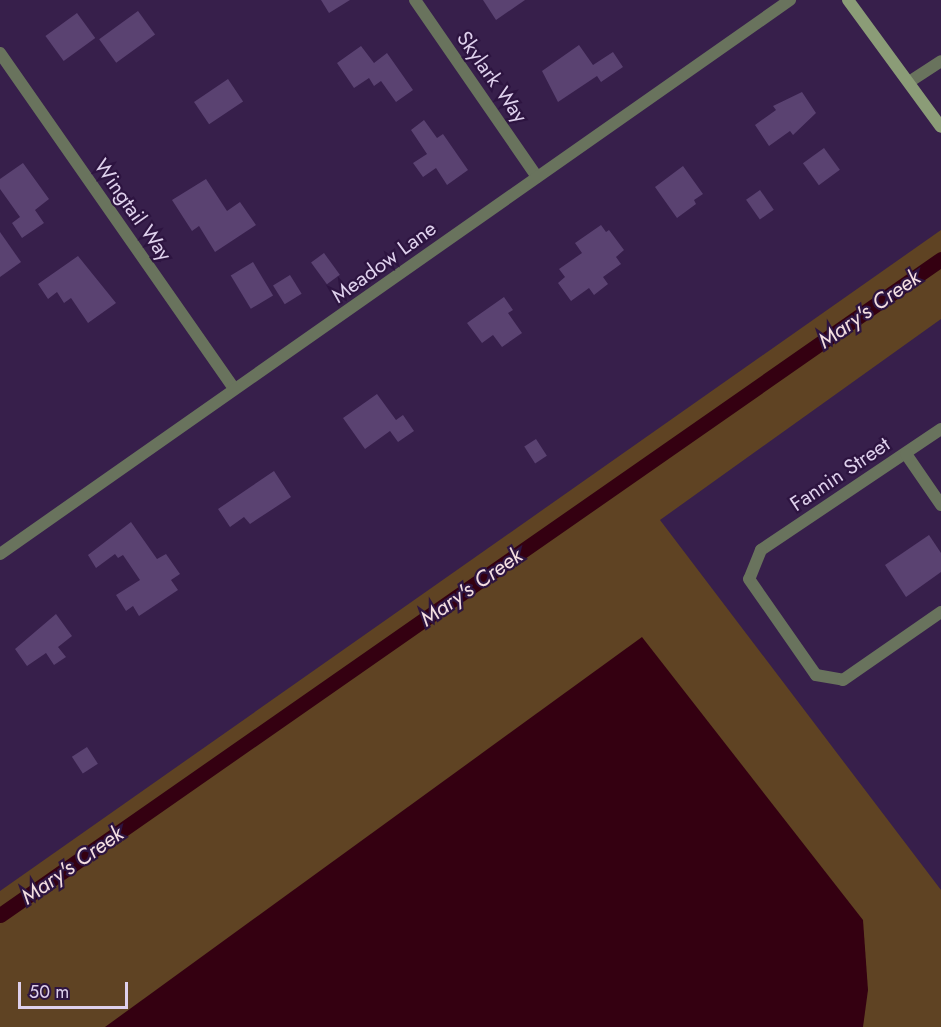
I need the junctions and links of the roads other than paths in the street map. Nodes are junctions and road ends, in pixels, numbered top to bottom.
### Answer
1 (415, 0) edge
2 (790, 0) edge
3 (848, 0) edge
4 (0, 53) edge
5 (941, 61) edge
6 (909, 82) junction
7 (941, 127) edge
8 (537, 177) junction
9 (234, 389) junction
10 (941, 429) edge
11 (906, 454) junction
12 (941, 505) edge
13 (0, 554) edge
14 (941, 612) edge

1 - 8 street, Skylark Way
2 - 8 street, Meadow Lane
3 - 6 main road
4 - 9 street, Wingtail Way
5 - 6 street
6 - 7 main road
8 - 9 street, Meadow Lane
9 - 13 street, Meadow Lane
10 - 11 street, Fannin Street
11 - 12 street
11 - 14 street, Fannin Street

